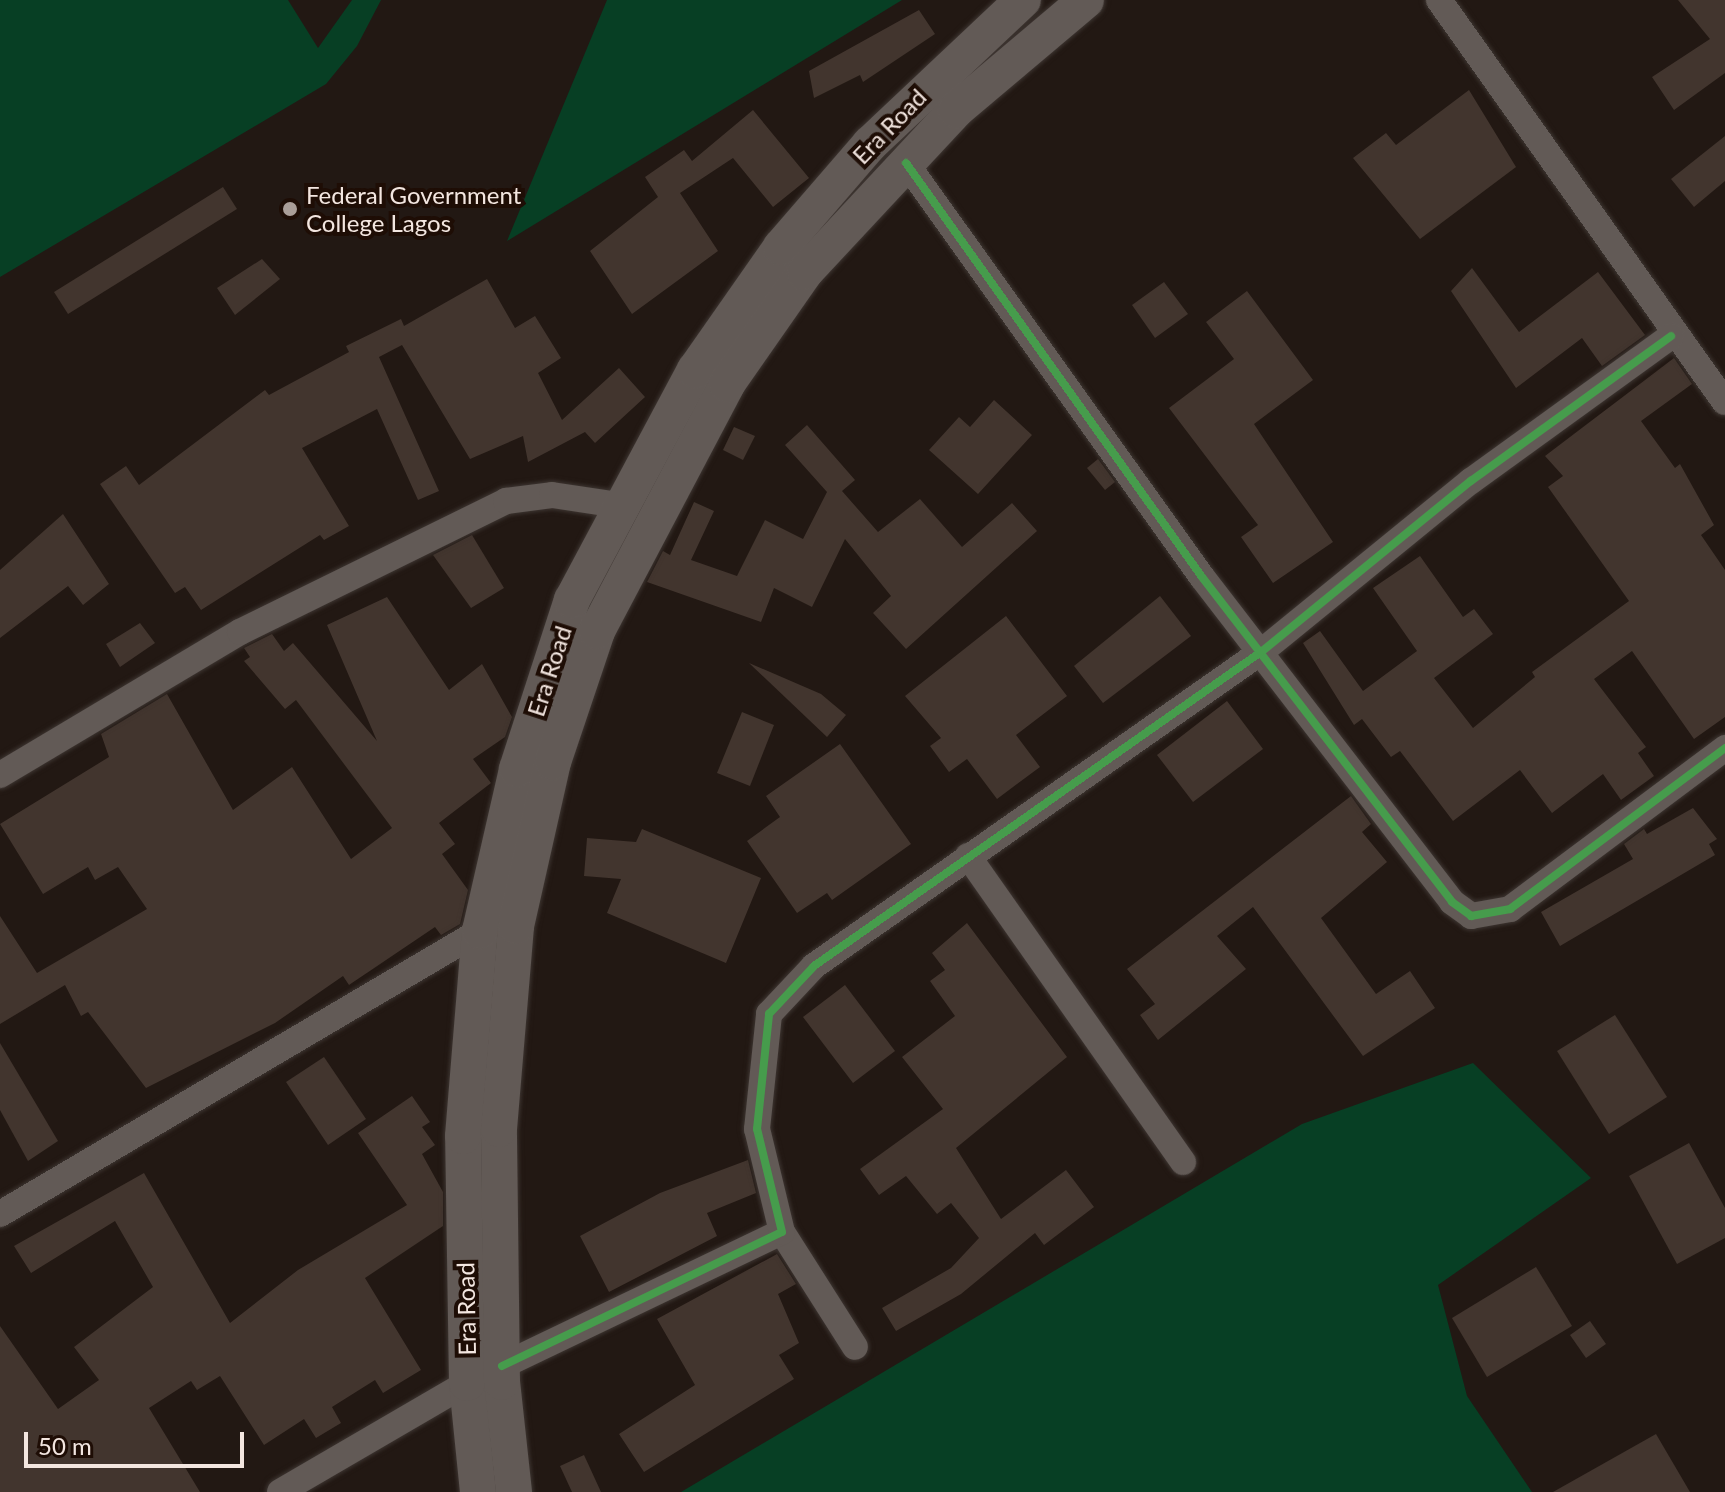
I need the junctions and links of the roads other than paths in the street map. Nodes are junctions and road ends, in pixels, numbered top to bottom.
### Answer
1 (1023, 0) edge
2 (1086, 0) edge
3 (1439, 0) edge
4 (906, 163) junction
5 (753, 316) junction
6 (1671, 336) junction
7 (1725, 402) edge
8 (619, 505) junction
9 (1261, 652) junction
10 (1725, 748) edge
11 (0, 775) edge
12 (968, 856) junction
13 (480, 931) junction
14 (1183, 1162) dead end
15 (0, 1214) edge
16 (782, 1232) junction
17 (855, 1347) dead end
18 (502, 1366) junction
19 (467, 1383) junction
20 (280, 1492) edge
21 (478, 1492) edge
22 (514, 1492) edge

1 - 5 main road, Era Road
2 - 4 main road
3 - 6 street
4 - 5 main road
4 - 9 street
5 - 8 main road, Era Road
5 - 18 main road
6 - 7 street
6 - 9 street
8 - 11 street
8 - 13 main road, Era Road
9 - 10 street
9 - 12 street
12 - 14 street
12 - 16 street
13 - 15 street
13 - 19 main road, Era Road
16 - 17 street
16 - 18 street
18 - 22 main road
19 - 20 street
19 - 21 main road, Era Road

